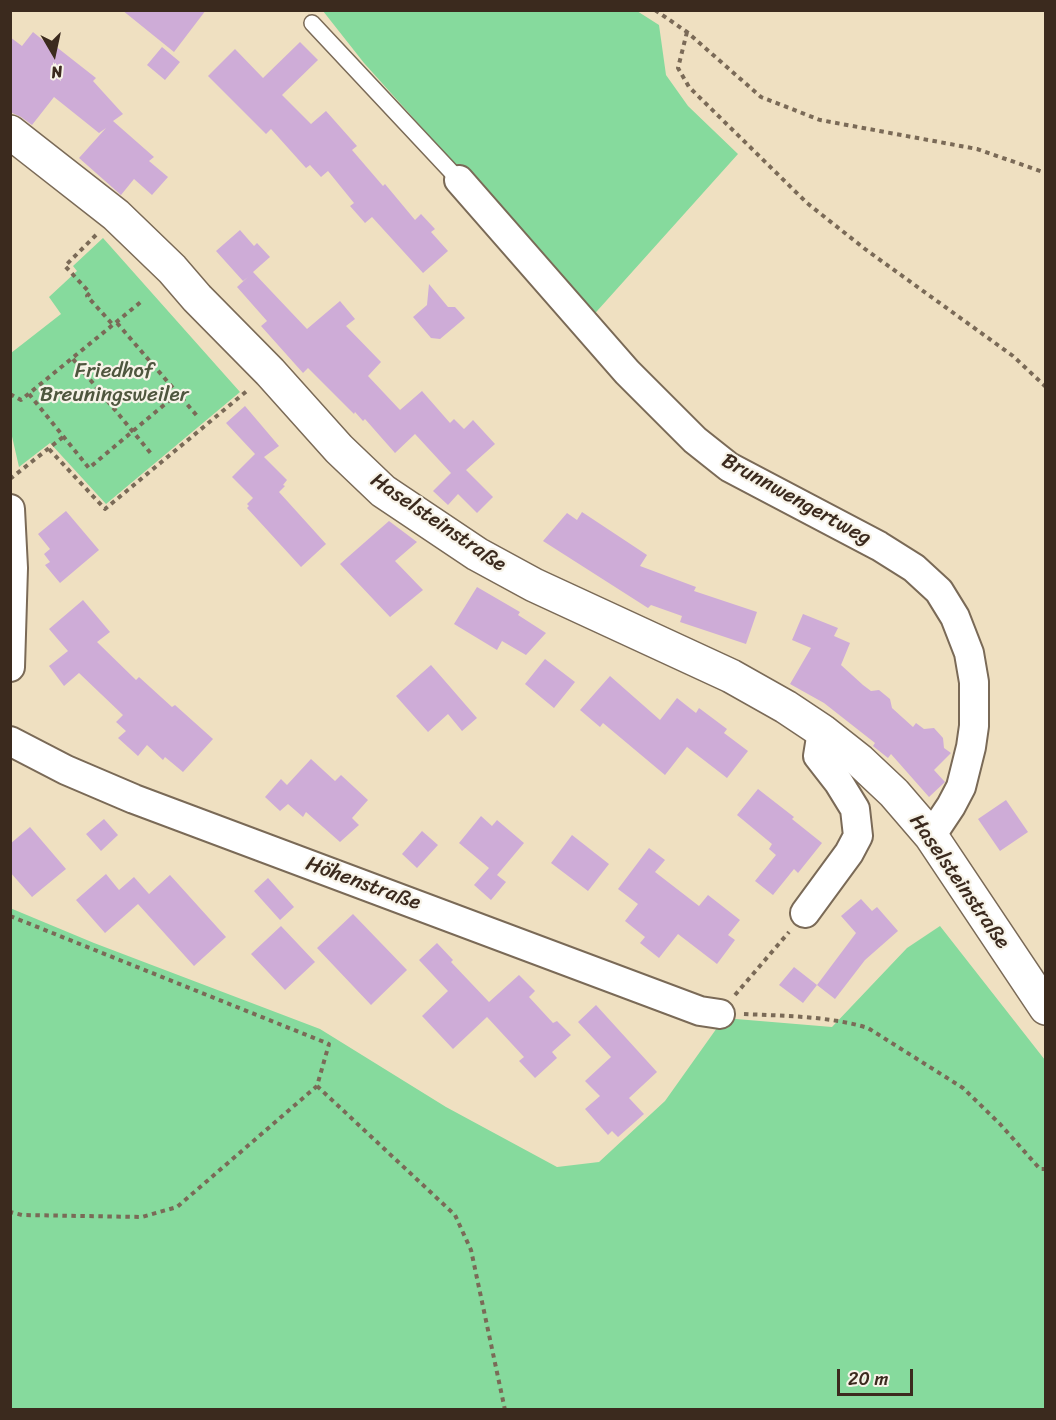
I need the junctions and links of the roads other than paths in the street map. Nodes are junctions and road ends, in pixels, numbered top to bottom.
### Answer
1 (312, 23) dead end
2 (10, 132) edge
3 (459, 180) joint
4 (10, 509) edge
5 (10, 667) edge
6 (822, 731) junction
7 (10, 741) edge
8 (931, 836) junction
9 (805, 913) road end
10 (1046, 1008) edge
11 (720, 1014) road end

1 - 3 lane
2 - 6 street, Haselsteinstraße
3 - 8 street, Brunnwengertweg
4 - 5 street
6 - 8 street, Haselsteinstraße
6 - 9 street
7 - 11 street, Höhenstraße
8 - 10 street, Haselsteinstraße

